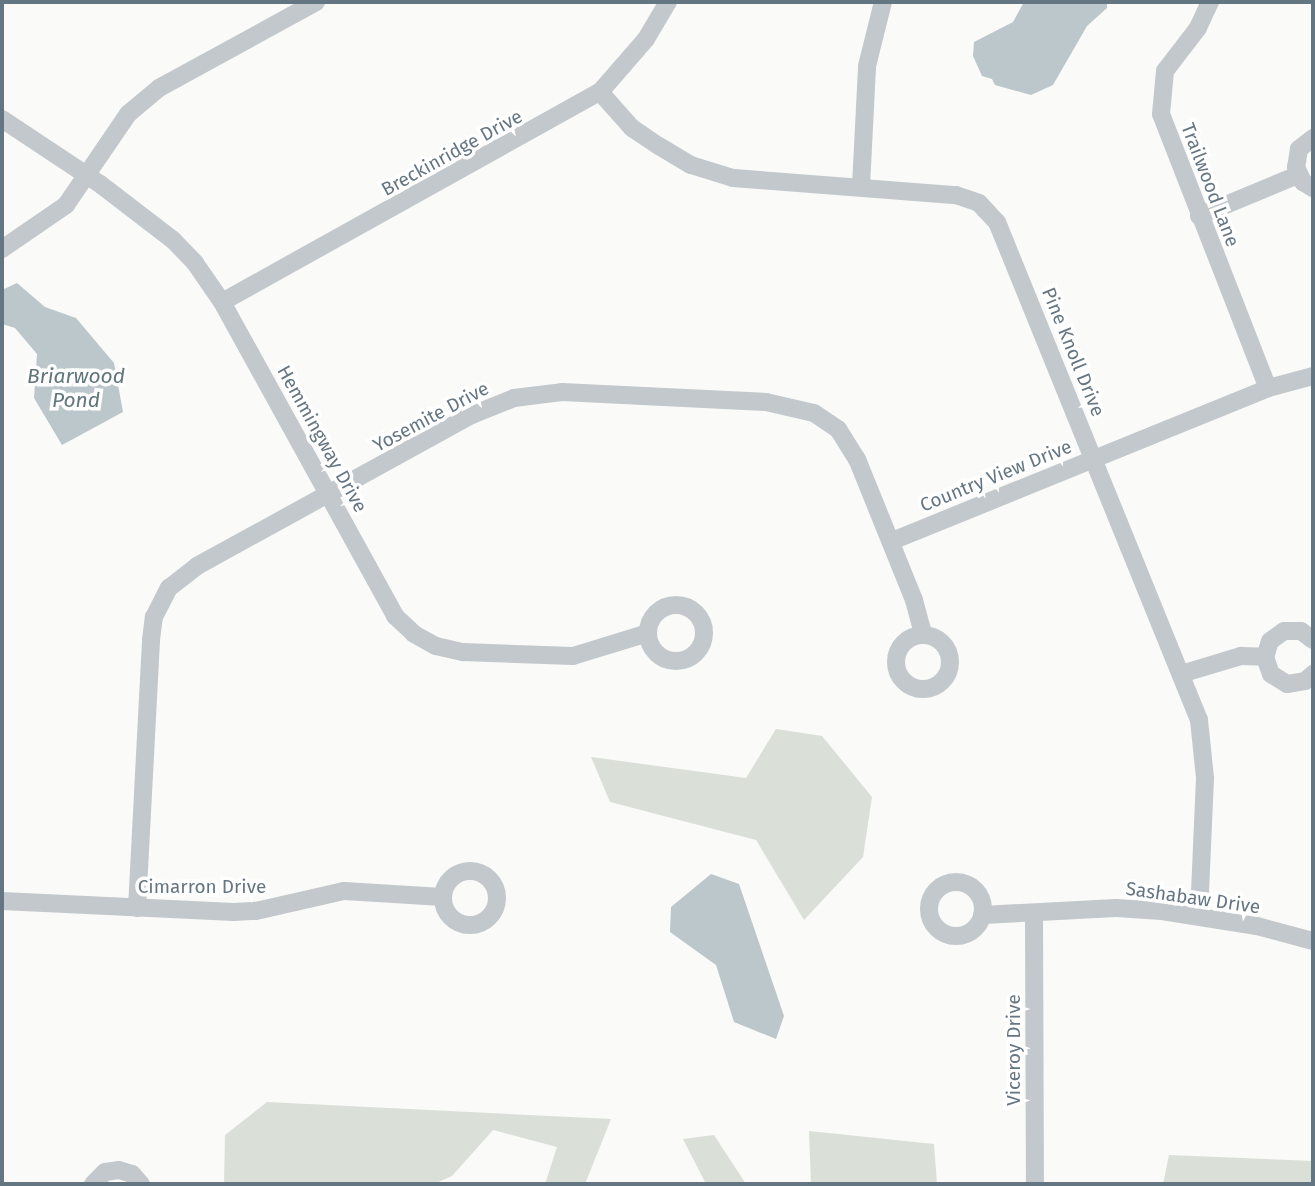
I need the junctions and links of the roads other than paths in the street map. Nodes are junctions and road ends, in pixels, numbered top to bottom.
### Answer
1 (316, 2) edge
2 (668, 2) edge
3 (883, 2) edge
4 (1210, 2) edge
5 (600, 92) junction
6 (2, 119) edge
7 (1313, 138) edge
8 (1298, 175) junction
9 (87, 176) junction
10 (861, 186) junction
11 (1313, 188) edge
12 (1199, 216) junction
13 (2, 249) edge
14 (222, 302) junction
15 (1313, 376) edge
16 (1268, 388) junction
17 (1094, 459) junction
18 (330, 495) junction
19 (892, 541) junction
20 (648, 633) dead end
21 (923, 634) dead end
22 (1313, 640) edge
23 (1265, 657) junction
24 (1181, 674) junction
25 (1313, 674) edge
26 (443, 897) dead end
27 (2, 901) edge
28 (136, 908) junction
29 (982, 915) dead end
30 (1034, 915) junction
31 (1199, 916) junction
32 (1313, 942) edge
33 (93, 1184) edge
34 (141, 1184) edge
35 (1035, 1184) edge

1 - 9 street
2 - 5 street, Breckinridge Drive
3 - 10 street
4 - 12 street, Trailwood Lane
5 - 10 street, Pine Knoll Drive
5 - 14 street, Breckinridge Drive
6 - 9 street, Hemmingway Drive
7 - 8 street
8 - 11 street
8 - 12 street
9 - 13 street
9 - 14 street, Hemmingway Drive
10 - 17 street, Pine Knoll Drive
12 - 16 street, Trailwood Lane
14 - 18 street, Hemmingway Drive
15 - 16 street, Country View Drive
16 - 17 street, Country View Drive
17 - 19 street, Country View Drive
17 - 24 street, Pine Knoll Drive
18 - 19 street, Yosemite Drive
18 - 20 street, Hemmingway Drive
18 - 28 street, Yosemite Drive
19 - 21 street, Yosemite Drive
22 - 23 street
23 - 24 street
23 - 25 street
24 - 31 street, Pine Knoll Drive
26 - 28 street, Cimarron Drive
27 - 28 street, Cimarron Drive
29 - 30 street, Sashabaw Drive
30 - 31 street, Sashabaw Drive
30 - 35 street, Viceroy Drive
31 - 32 street, Sashabaw Drive
33 - 34 street

